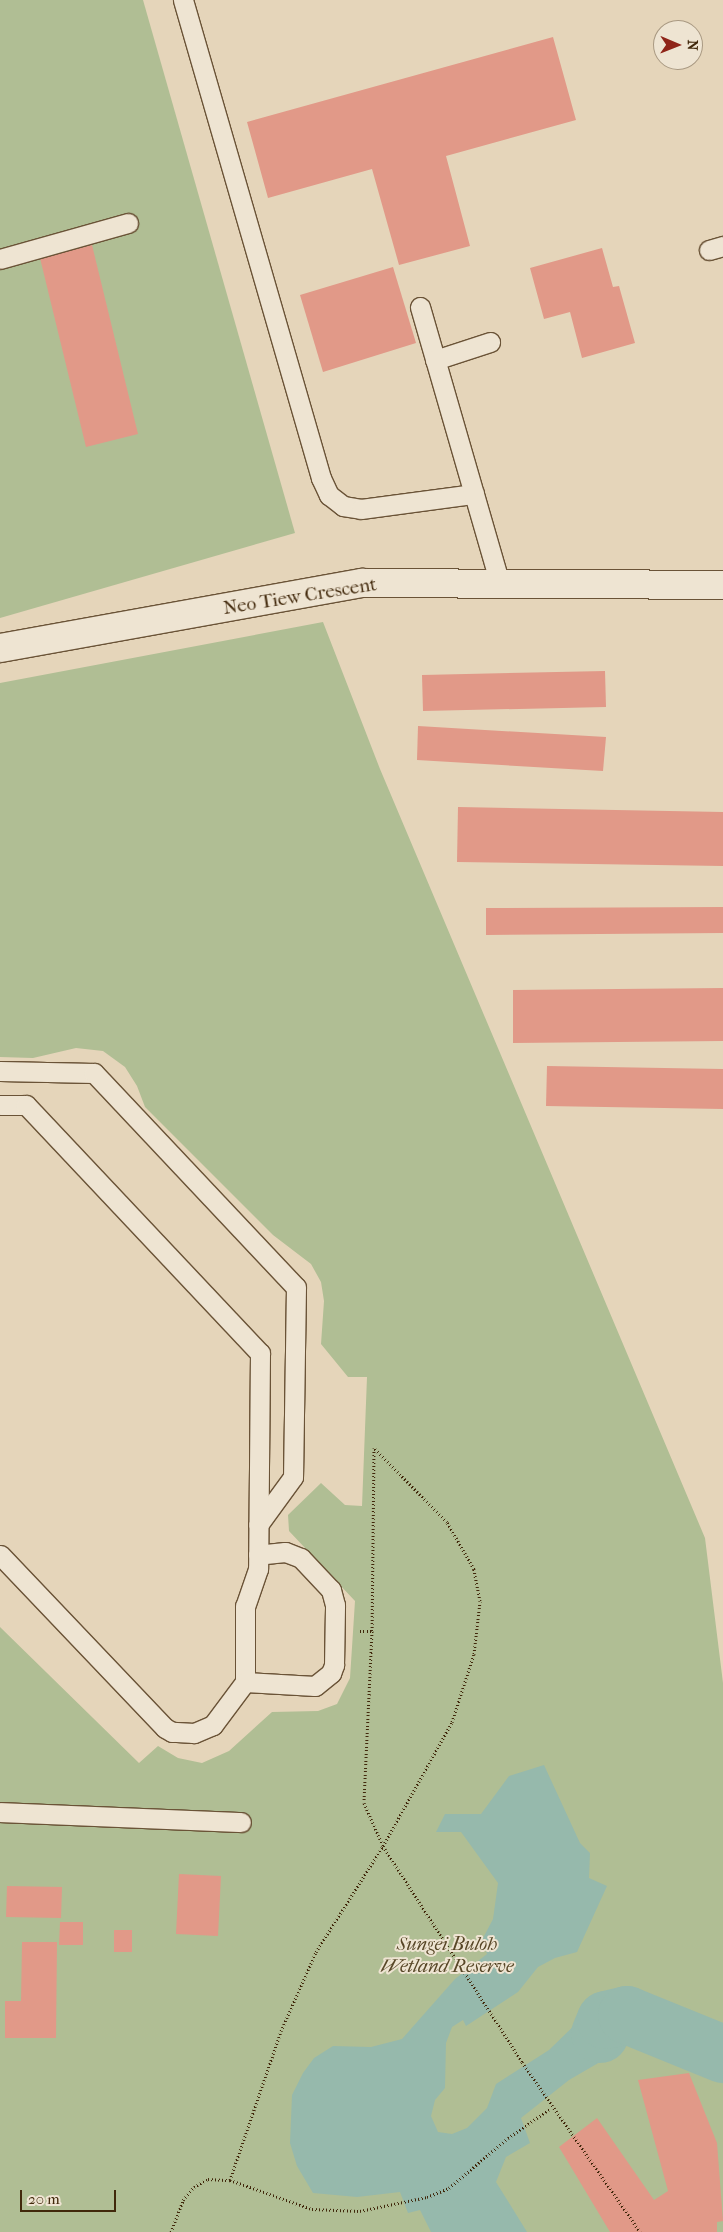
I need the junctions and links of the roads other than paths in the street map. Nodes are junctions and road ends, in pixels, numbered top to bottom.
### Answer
1 (183, 0) edge
2 (128, 223) dead end
3 (0, 259) edge
4 (420, 307) dead end
5 (490, 342) dead end
6 (435, 360) junction
7 (474, 494) junction
8 (500, 584) junction
9 (723, 585) edge
10 (0, 648) edge
11 (0, 1071) edge
12 (0, 1104) edge
13 (258, 1525) junction
14 (0, 1555) edge
15 (258, 1555) junction
16 (245, 1682) junction
17 (0, 1812) edge
18 (241, 1822) dead end

1 - 7 lane
2 - 3 lane
4 - 6 lane
5 - 6 lane
6 - 7 lane
7 - 8 lane
8 - 9 street, Neo Tiew Crescent
8 - 10 street, Neo Tiew Crescent
11 - 13 lane
12 - 13 lane
13 - 15 lane
14 - 16 lane
15 - 16 lane
15 - 16 lane
17 - 18 lane

